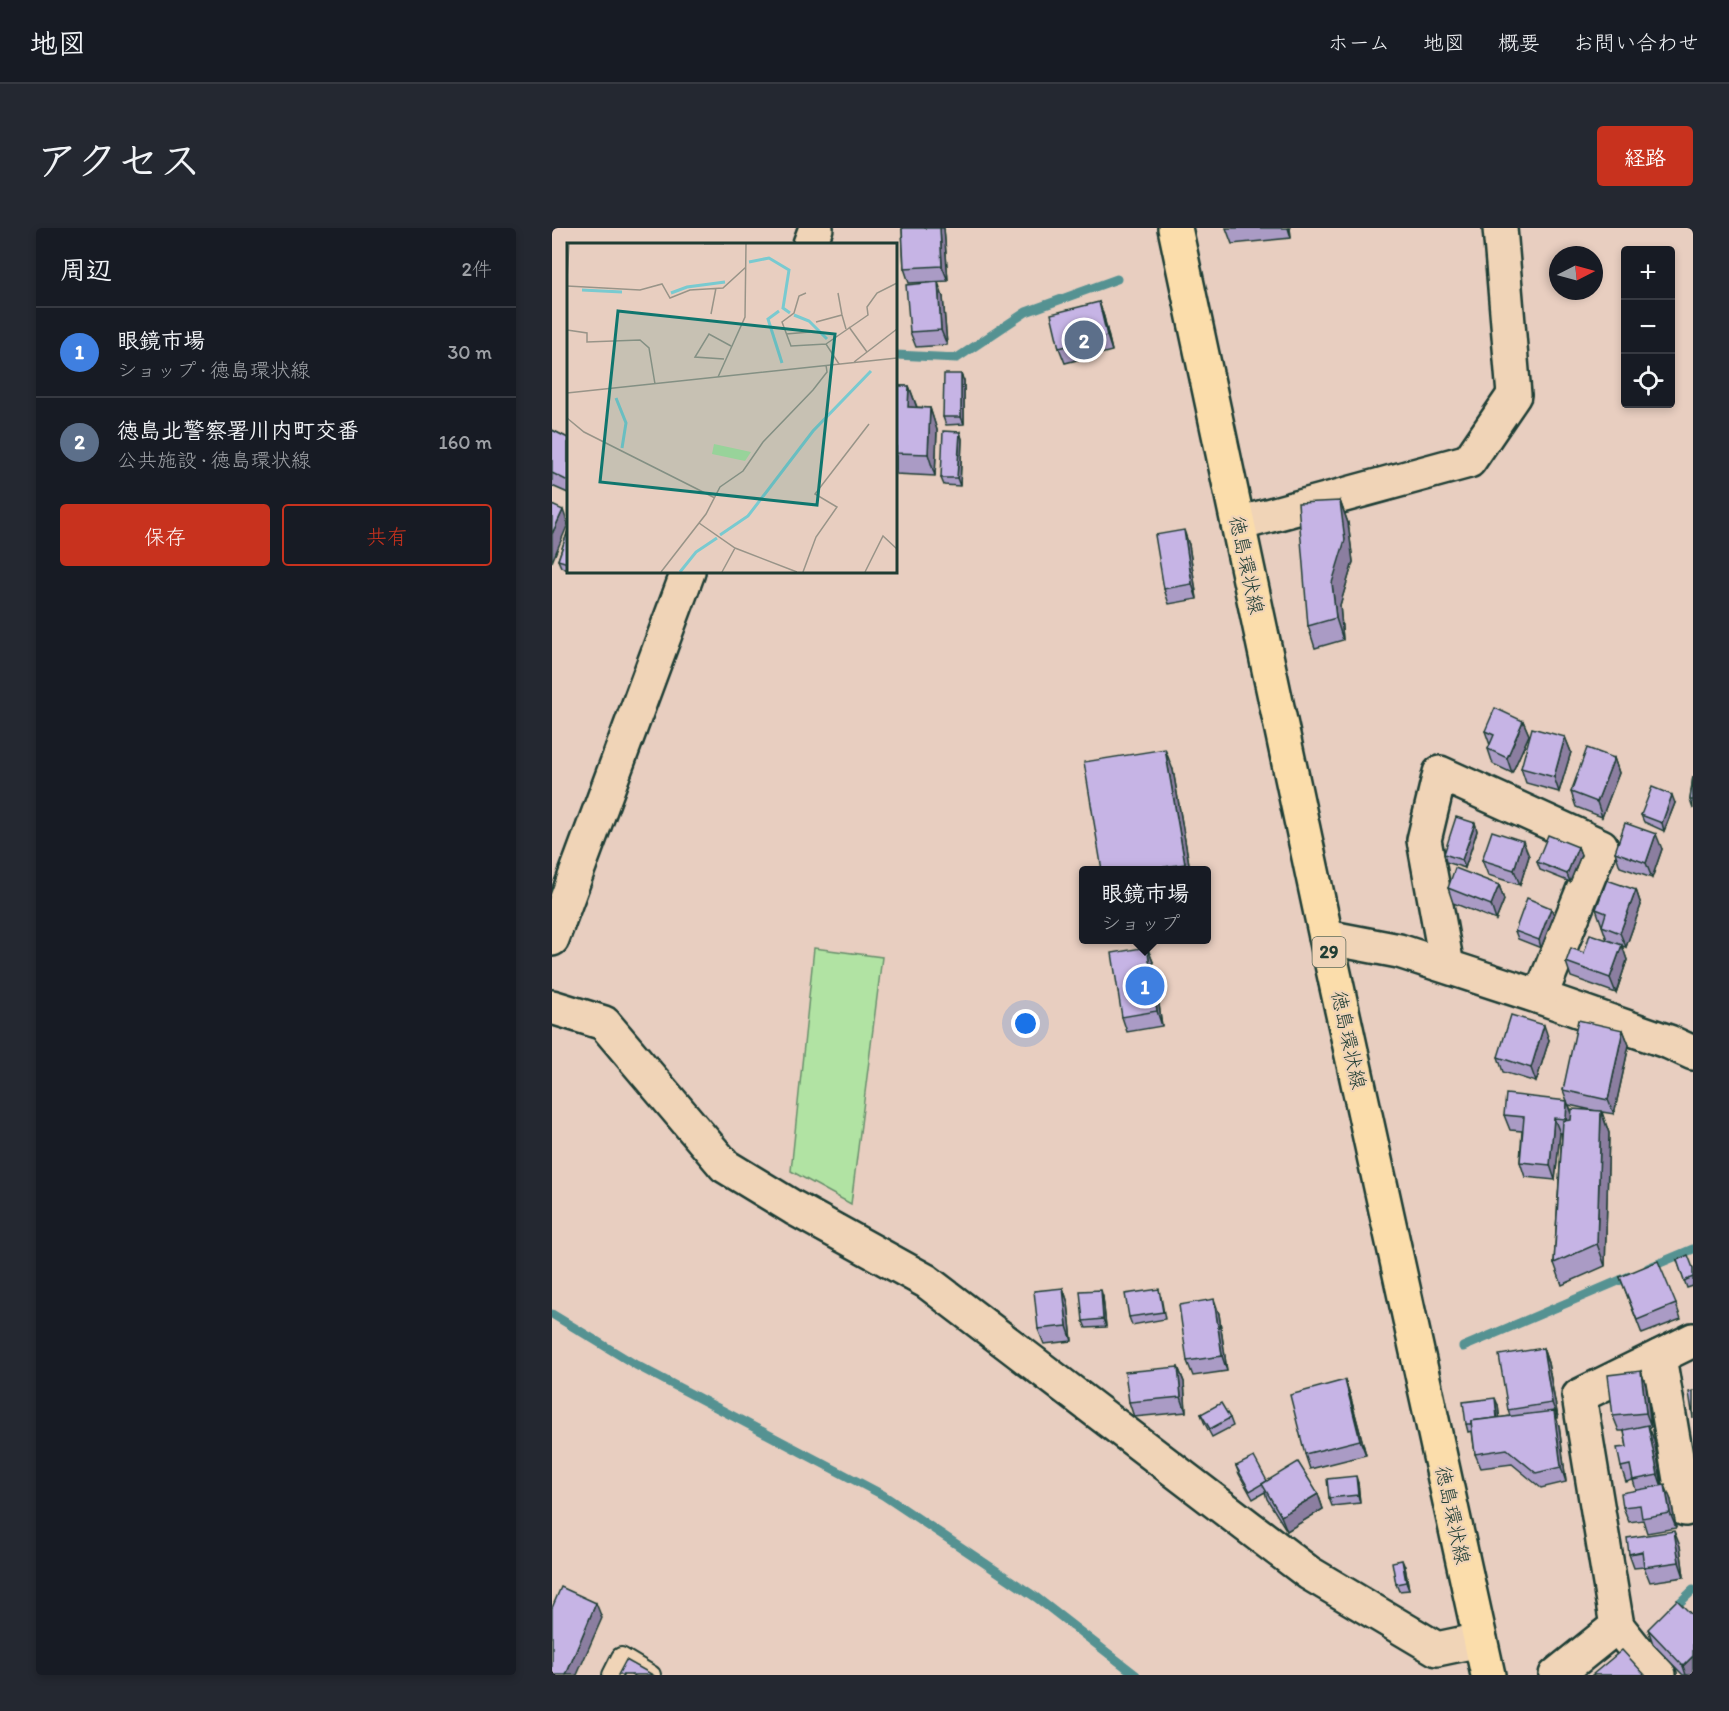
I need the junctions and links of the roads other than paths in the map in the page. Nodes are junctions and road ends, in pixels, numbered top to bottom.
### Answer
1 (816, 228) edge
2 (1175, 228) edge
3 (1500, 228) edge
4 (810, 243) edge
5 (1238, 524) junction
6 (688, 573) edge
7 (1326, 937) junction
8 (552, 939) edge
9 (1447, 966) junction
10 (1540, 998) junction
11 (552, 1007) edge
12 (1693, 1053) edge
13 (1693, 1340) edge
14 (1659, 1357) junction
15 (1685, 1509) dead end
16 (1617, 1626) junction
17 (1480, 1640) junction
18 (1650, 1666) edge
19 (612, 1675) edge
20 (651, 1675) edge
21 (1488, 1675) edge
22 (1556, 1675) edge

1 - 4 street
2 - 5 main road, 徳島環状線 / 29
3 - 5 street
5 - 7 main road, 徳島環状線 / 29
6 - 8 street
7 - 9 street
7 - 17 main road, 徳島環状線 / 29
9 - 10 street
9 - 10 street
10 - 12 street
11 - 17 street
13 - 14 street
14 - 15 street
14 - 16 street
16 - 18 street
16 - 22 street
17 - 21 main road, 徳島環状線 / 29
19 - 20 lane

